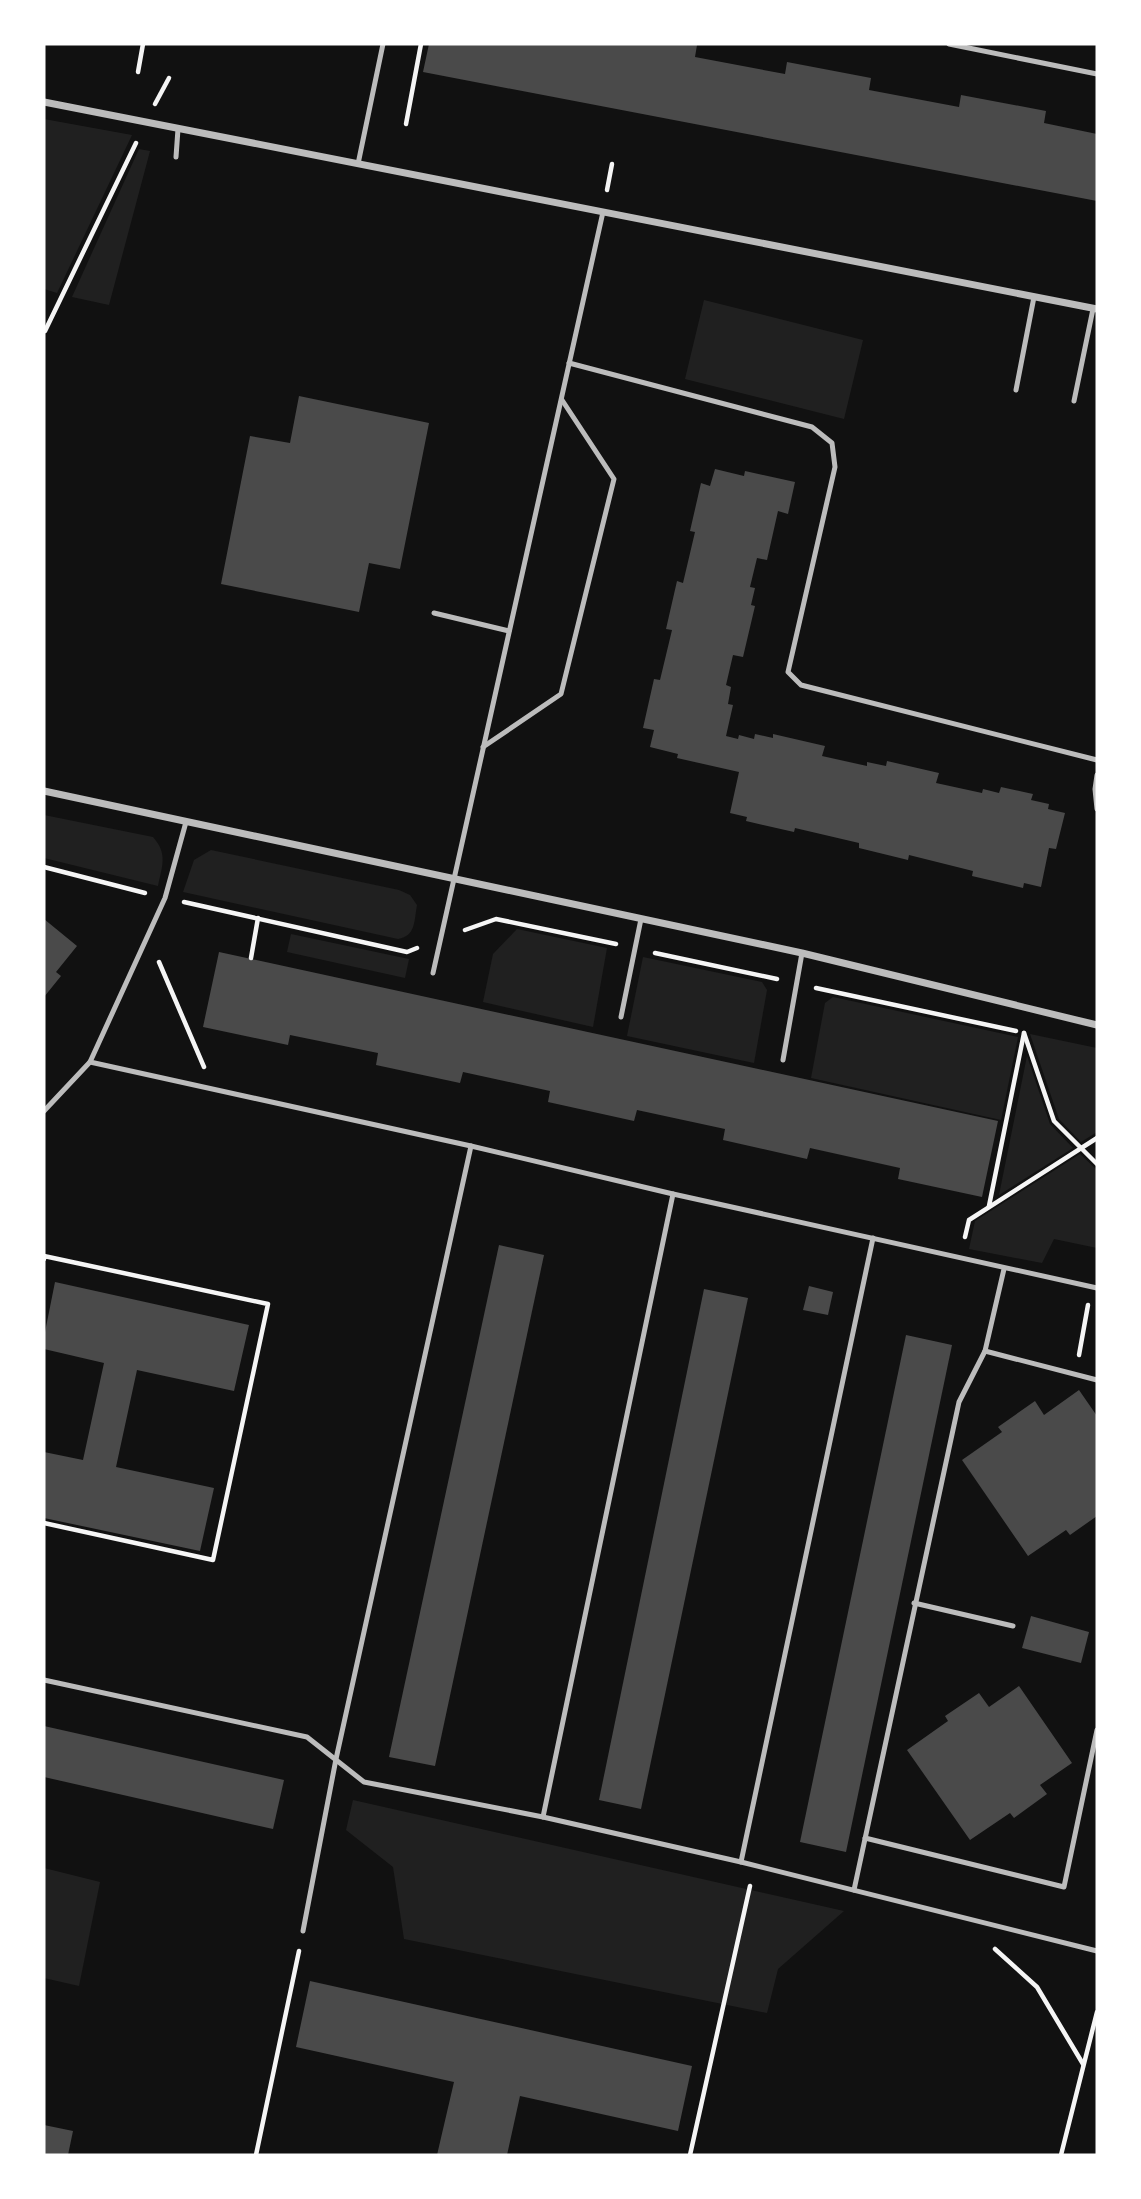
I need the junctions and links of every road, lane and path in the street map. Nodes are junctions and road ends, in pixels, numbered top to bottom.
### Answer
1 (143, 44) edge
2 (383, 44) edge
3 (421, 44) edge
4 (949, 44) edge
5 (138, 72) dead end
6 (1097, 74) edge
7 (169, 78) dead end
8 (44, 102) edge
9 (151, 111) dead end
10 (406, 124) dead end
11 (178, 128) junction
12 (141, 131) dead end
13 (176, 157) dead end
14 (358, 164) junction
15 (603, 212) junction
16 (1034, 297) junction
17 (1095, 309) edge
18 (45, 331) edge
19 (569, 363) junction
20 (1016, 390) dead end
21 (561, 399) junction
22 (1074, 401) dead end
23 (434, 613) dead end
24 (509, 631) junction
25 (483, 747) junction
26 (1097, 760) edge
27 (1097, 775) edge
28 (44, 791) edge
29 (1097, 809) edge
30 (186, 822) junction
31 (44, 867) edge
32 (453, 879) junction
33 (165, 898) junction
34 (258, 918) junction
35 (640, 919) junction
36 (148, 936) junction
37 (441, 939) junction
38 (634, 948) junction
39 (802, 953) junction
40 (251, 958) dead end
41 (433, 973) dead end
42 (797, 984) junction
43 (621, 1017) dead end
44 (1097, 1025) edge
45 (1024, 1033) junction
46 (783, 1060) dead end
47 (90, 1062) junction
48 (213, 1089) junction
49 (44, 1111) edge
50 (1097, 1138) edge
51 (471, 1146) junction
52 (1081, 1149) junction
53 (1097, 1164) edge
54 (673, 1194) junction
55 (989, 1206) junction
56 (873, 1238) junction
57 (960, 1258) junction
58 (44, 1259) edge
59 (1003, 1269) junction
60 (1095, 1287) edge
61 (985, 1351) junction
62 (1079, 1356) dead end
63 (1097, 1380) edge
64 (44, 1523) edge
65 (915, 1603) junction
66 (1013, 1626) dead end
67 (44, 1680) edge
68 (1097, 1730) edge
69 (336, 1759) junction
70 (544, 1816) junction
71 (865, 1838) junction
72 (741, 1861) junction
73 (755, 1865) junction
74 (854, 1890) junction
75 (959, 1916) junction
76 (303, 1931) joint
77 (1097, 1951) edge
78 (1097, 2012) edge
79 (1083, 2064) junction
80 (256, 2155) edge
81 (690, 2155) edge
82 (1062, 2155) edge

1 - 5 path
2 - 14 lane
3 - 10 path
4 - 6 lane
7 - 9 path
8 - 11 street
11 - 13 lane
11 - 14 street
12 - 18 path
14 - 15 street
15 - 16 street
15 - 19 lane
16 - 17 street
16 - 20 lane
17 - 22 lane
19 - 21 lane
19 - 26 lane
21 - 24 lane
21 - 25 lane
23 - 24 lane
24 - 25 lane
25 - 32 lane
27 - 29 lane
28 - 30 street
30 - 32 street
30 - 33 lane
31 - 33 path
32 - 35 street
32 - 37 lane
33 - 34 path
33 - 36 lane
34 - 37 path
34 - 40 path
35 - 38 lane
35 - 39 street
36 - 47 lane
36 - 48 path
37 - 38 path
37 - 41 lane
38 - 42 path
38 - 43 lane
39 - 42 lane
39 - 44 street
42 - 45 path
42 - 46 lane
45 - 52 path
45 - 55 path
47 - 48 lane
47 - 49 lane
48 - 51 lane
50 - 52 path
51 - 54 lane
51 - 69 lane
52 - 53 path
52 - 55 path
54 - 56 lane
54 - 70 lane
55 - 57 path
56 - 57 lane
56 - 72 lane
57 - 59 lane
58 - 64 path
59 - 60 lane
59 - 61 lane
60 - 62 path
61 - 63 lane
61 - 65 lane
65 - 66 lane
65 - 71 lane
67 - 69 lane
68 - 71 lane
69 - 70 lane
69 - 76 lane
70 - 72 lane
71 - 74 lane
72 - 73 lane
73 - 74 lane
73 - 81 path
74 - 75 lane
75 - 77 lane
75 - 79 path
76 - 80 path
78 - 79 path
79 - 82 path

